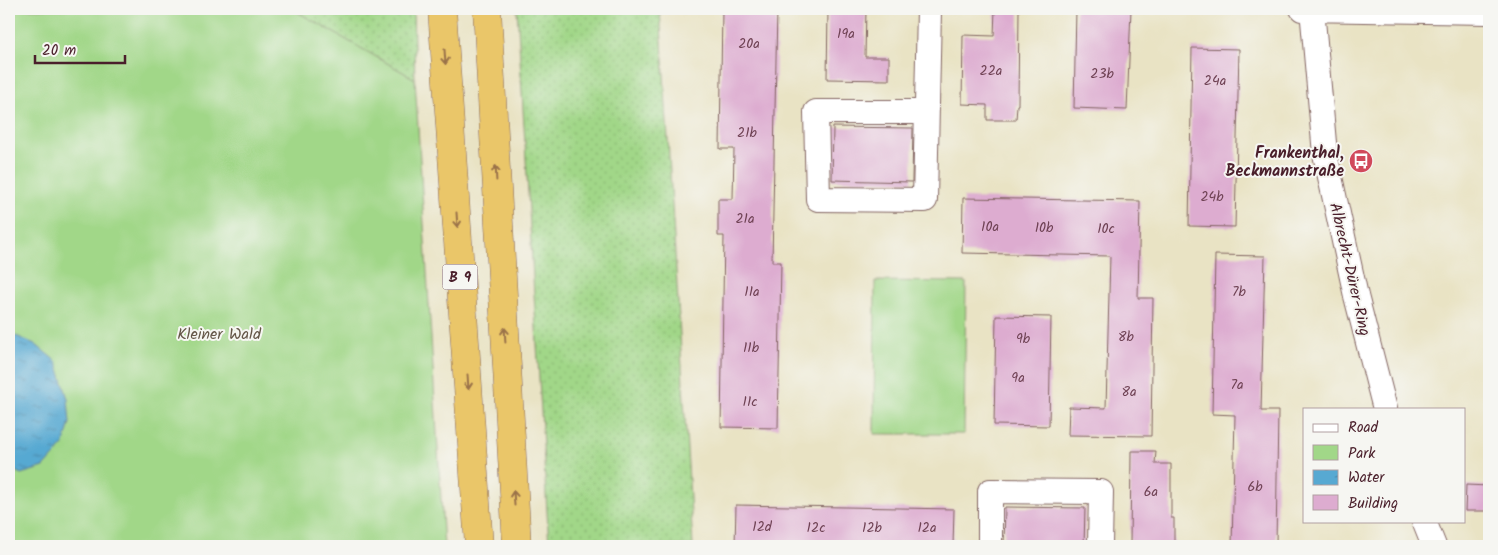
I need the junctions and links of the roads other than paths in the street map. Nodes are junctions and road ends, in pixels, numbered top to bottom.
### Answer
1 (442, 9) edge
2 (487, 9) edge
3 (929, 9) edge
4 (1309, 9) edge
5 (1489, 12) edge
6 (926, 112) junction
7 (1385, 408) edge
8 (1424, 522) edge
9 (478, 546) edge
10 (517, 546) edge
11 (990, 546) edge
12 (1100, 546) edge
13 (1434, 546) edge

1 -> 9 highway, B 9
10 -> 2 highway, B 9
3 - 6 street
4 - 5 street
4 - 7 street, Albrecht-Dürer-Ring
6 - 6 street
8 - 13 street
11 - 12 street

